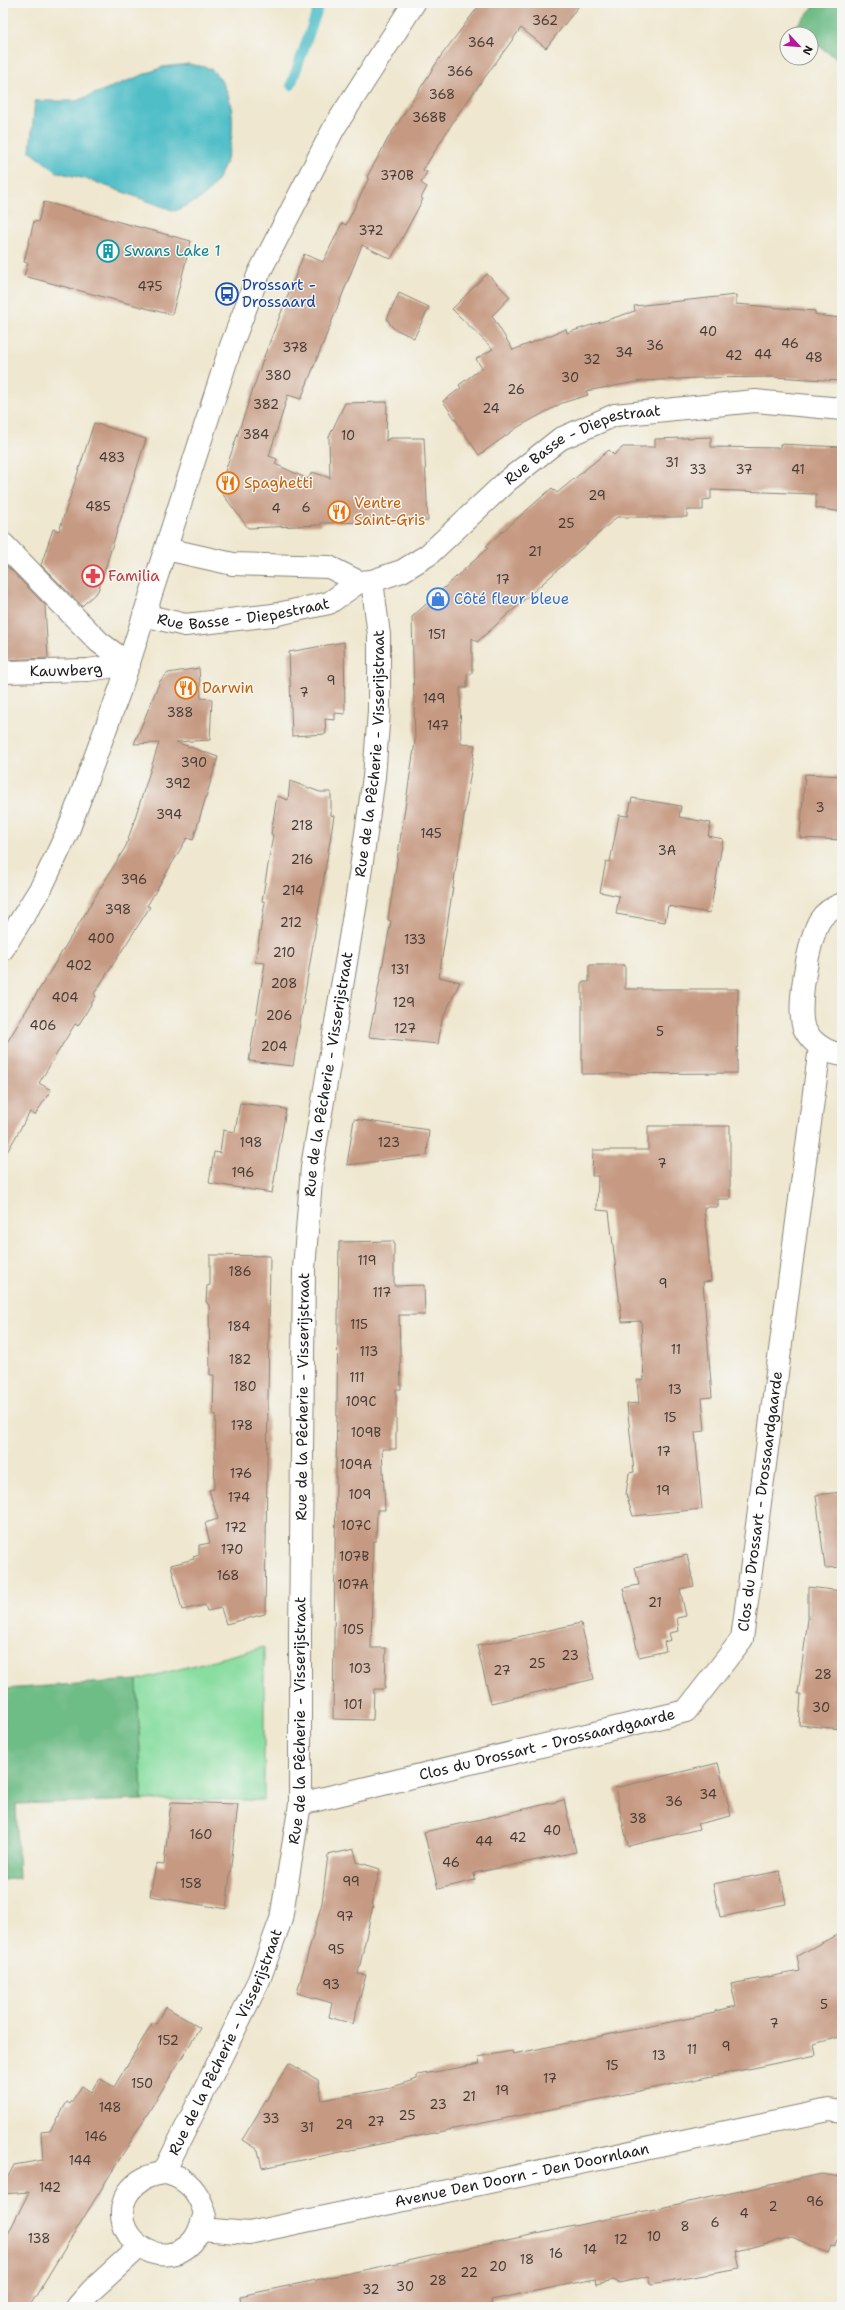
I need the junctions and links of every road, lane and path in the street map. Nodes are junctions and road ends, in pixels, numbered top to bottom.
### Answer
1 (414, 3) edge
2 (842, 409) edge
3 (3, 544) edge
4 (166, 549) junction
5 (366, 582) junction
6 (144, 615) junction
7 (129, 664) junction
8 (3, 672) edge
9 (842, 904) edge
10 (3, 949) edge
11 (820, 1047) junction
12 (842, 1055) edge
13 (300, 1804) junction
14 (842, 2112) edge
15 (181, 2178) junction
16 (200, 2229) junction
17 (140, 2248) junction
18 (77, 2307) edge

1 - 4 street
2 - 5 street, Rue Basse - Diepestraat
3 - 7 street
4 - 5 street
4 - 6 street
5 - 6 street, Rue Basse - Diepestraat
5 - 13 street, Rue de la Pêcherie - Visserijstraat
6 - 7 street
7 - 8 street, Kauwberg
7 - 10 street
9 - 11 street
11 - 12 street
11 - 13 street, Clos du Drossart - Drossaardgaarde
13 - 15 street, Rue de la Pêcherie - Visserijstraat
14 - 16 street, Avenue Den Doorn - Den Doornlaan
15 - 16 street, Rue de la Pêcherie - Visserijstraat
15 - 17 street, Rue de la Pêcherie - Visserijstraat
16 - 17 street, Rue de la Pêcherie - Visserijstraat
17 - 18 street

